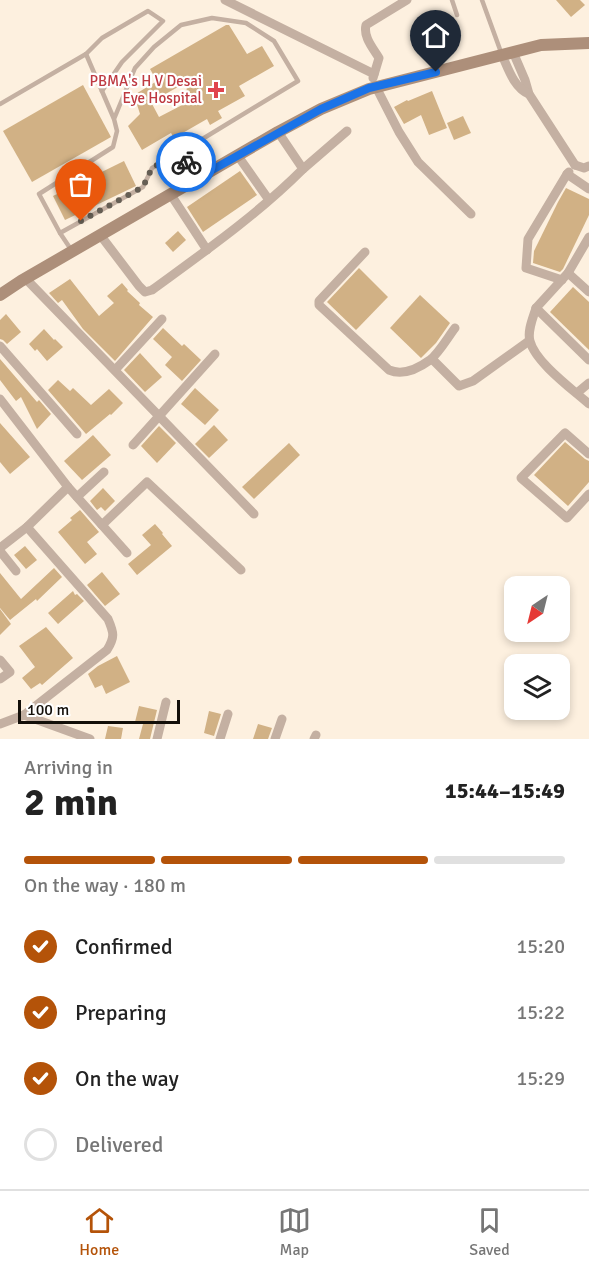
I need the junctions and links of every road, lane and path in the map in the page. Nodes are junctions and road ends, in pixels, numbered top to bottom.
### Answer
1 (225, 0) edge
2 (407, 0) edge
3 (452, 0) edge
4 (482, 0) edge
5 (457, 15) dead end
6 (589, 43) edge
7 (507, 53) junction
8 (86, 54) junction
9 (373, 83) junction
10 (102, 90) junction
11 (0, 104) edge
12 (114, 119) junction
13 (347, 131) dead end
14 (278, 132) junction
15 (181, 152) junction
16 (238, 156) junction
17 (575, 165) junction
18 (589, 166) edge
19 (303, 169) junction
20 (567, 174) junction
21 (196, 179) junction
22 (589, 189) edge
23 (171, 195) junction
24 (269, 200) junction
25 (471, 214) dead end
26 (60, 233) junction
27 (101, 236) junction
28 (589, 237) edge
29 (207, 250) junction
30 (72, 252) junction
31 (365, 252) dead end
32 (565, 276) junction
33 (26, 279) junction
34 (589, 292) edge
35 (1, 293) edge
36 (536, 308) junction
37 (162, 318) dead end
38 (455, 328) dead end
39 (530, 340) junction
40 (0, 346) edge
41 (215, 354) dead end
42 (589, 360) edge
43 (434, 361) junction
44 (114, 370) junction
45 (589, 383) edge
46 (577, 393) junction
47 (0, 399) edge
48 (589, 404) edge
49 (159, 416) junction
50 (78, 435) dead end
51 (133, 445) dead end
52 (589, 454) edge
53 (104, 472) dead end
54 (68, 488) junction
55 (589, 494) edge
56 (77, 497) junction
57 (254, 514) dead end
58 (102, 525) junction
59 (27, 527) junction
60 (0, 549) edge
61 (127, 553) dead end
62 (241, 570) dead end
63 (16, 571) dead end
64 (0, 660) edge
65 (0, 679) edge
66 (166, 702) dead end
67 (228, 714) dead end
68 (24, 715) junction
69 (282, 719) dead end
70 (0, 726) edge
71 (90, 739) edge
72 (157, 739) edge
73 (219, 739) edge
74 (275, 739) edge

1 - 9 street
2 - 9 street
3 - 5 lane
4 - 7 lane
6 - 7 main road
7 - 9 main road
7 - 17 street
8 - 10 lane
8 - 10 lane
8 - 11 lane
9 - 14 main road
9 - 25 street
10 - 12 lane
12 - 15 lane
12 - 26 lane
13 - 19 street
14 - 16 main road
14 - 19 street
15 - 21 lane
15 - 26 lane
16 - 21 main road
16 - 24 street
17 - 18 street
17 - 20 street
19 - 24 street
20 - 22 street
20 - 32 street
21 - 23 main road
23 - 27 main road
23 - 29 street
24 - 29 street
26 - 30 lane
27 - 29 street
27 - 30 main road
28 - 32 street
30 - 33 main road
31 - 43 street
32 - 34 street
32 - 36 street
33 - 35 main road
33 - 44 street
36 - 39 street
36 - 42 street
37 - 44 street
38 - 43 street
39 - 43 street
39 - 46 street
40 - 50 street
41 - 49 street
44 - 49 street
45 - 46 street
46 - 48 street
47 - 54 street
49 - 51 street
49 - 57 street
52 - 55 street
53 - 56 street
54 - 56 street
54 - 59 street
56 - 58 street
58 - 61 street
58 - 62 street
59 - 60 street
59 - 68 street
60 - 63 street
64 - 65 street
66 - 72 street
67 - 73 street
68 - 70 street
68 - 71 street
69 - 74 street

